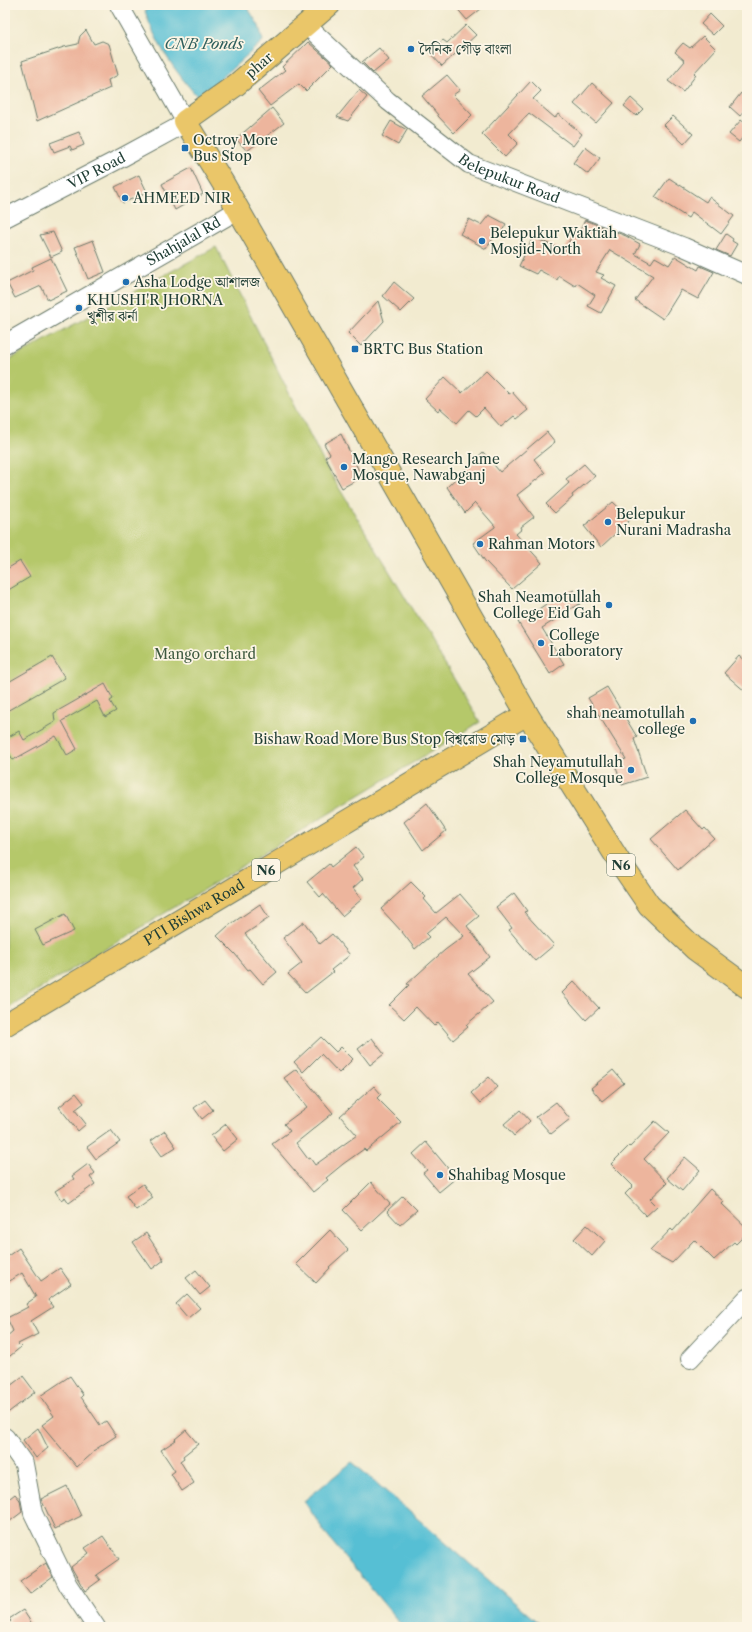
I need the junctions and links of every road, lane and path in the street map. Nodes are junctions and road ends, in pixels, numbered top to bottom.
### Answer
1 (119, 5) edge
2 (329, 5) edge
3 (306, 25) junction
4 (185, 121) junction
5 (238, 210) junction
6 (5, 218) edge
7 (747, 275) edge
8 (5, 344) edge
9 (527, 714) junction
10 (747, 988) edge
11 (5, 1026) edge
12 (747, 1298) edge
13 (690, 1359) dead end
14 (5, 1437) edge
15 (96, 1627) edge

1 - 4 street
2 - 3 main road, phar
3 - 4 main road, phar
3 - 7 street, Belepukur Road
4 - 5 main road
4 - 6 street, VIP Road
5 - 8 street, Shahjalal Rd
5 - 9 main road
9 - 10 main road, N6
9 - 11 main road, PTI Bishwa Road / N6
12 - 13 street
14 - 15 street

